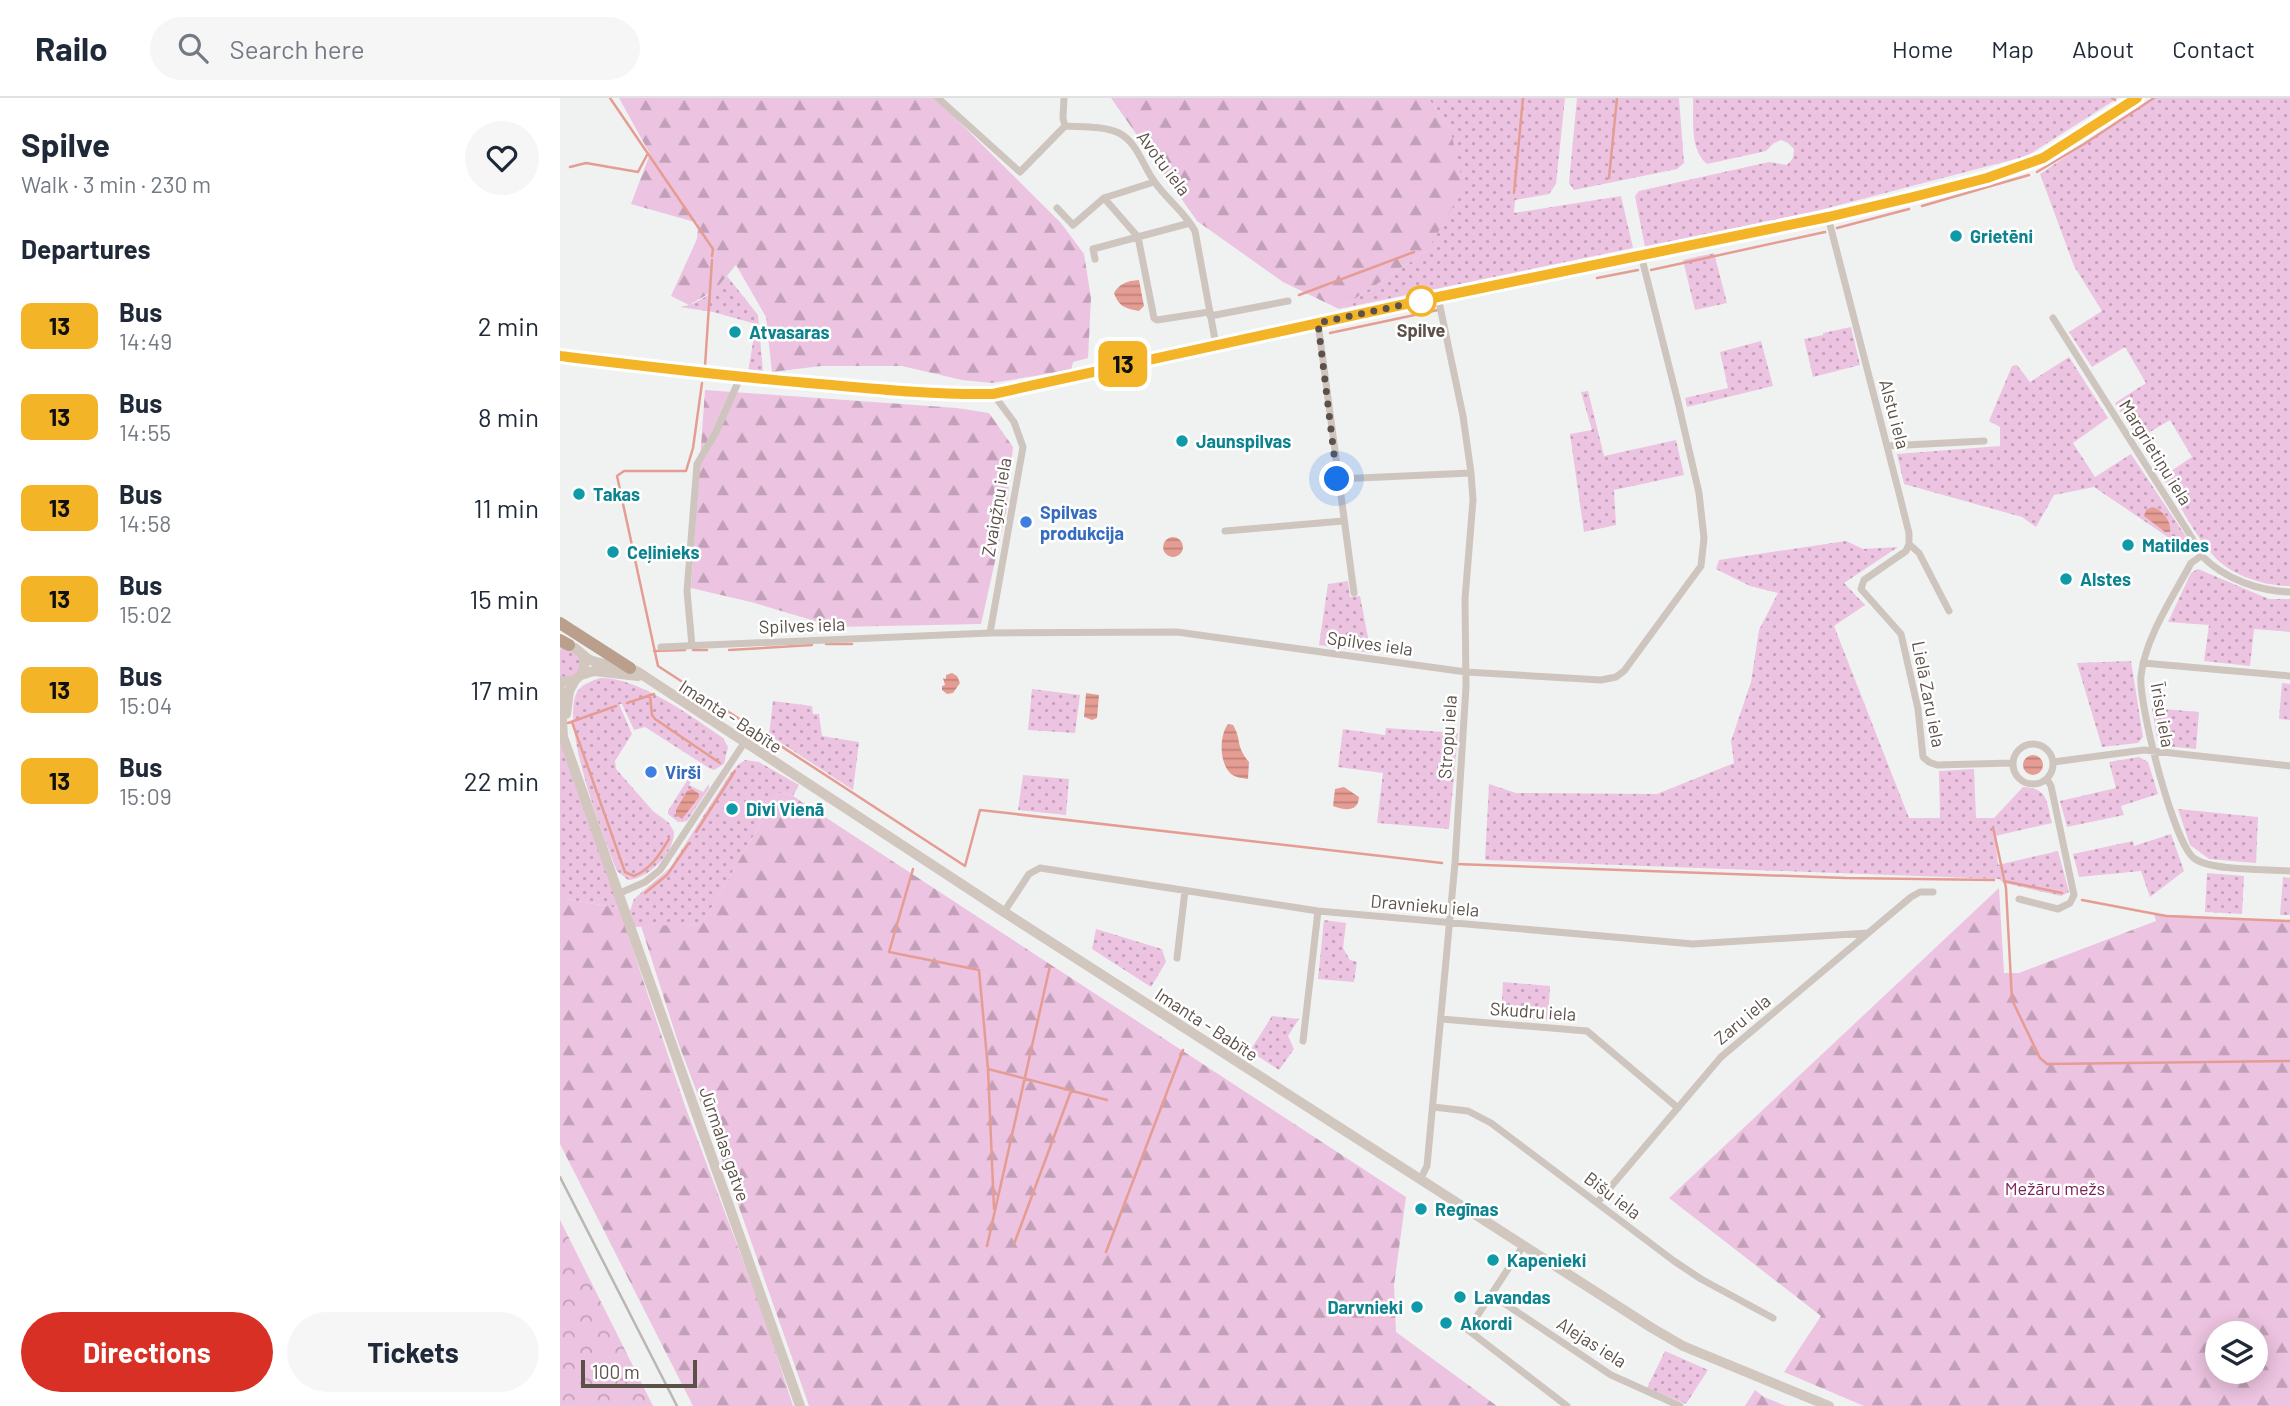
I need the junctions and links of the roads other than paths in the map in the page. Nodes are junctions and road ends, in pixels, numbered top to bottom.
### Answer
1 (938, 98) edge
2 (1064, 98) edge
3 (2137, 98) edge
4 (1066, 126) junction
5 (1154, 183) junction
6 (1104, 198) junction
7 (1057, 208) dead end
8 (1828, 217) junction
9 (1191, 223) junction
10 (1138, 237) junction
11 (1641, 255) junction
12 (1095, 259) dead end
13 (1438, 297) junction
14 (1288, 301) dead end
15 (1210, 314) junction
16 (2053, 318) dead end
17 (1318, 323) junction
18 (1216, 345) junction
19 (560, 356) edge
20 (740, 378) junction
21 (993, 394) junction
22 (1984, 442) dead end
23 (1887, 446) junction
24 (1471, 473) junction
25 (1337, 479) junction
26 (1343, 521) junction
27 (1225, 531) dead end
28 (1909, 544) junction
29 (2201, 555) junction
30 (2290, 592) edge
31 (1354, 593) dead end
32 (1949, 611) dead end
33 (560, 623) edge
34 (990, 632) junction
35 (563, 644) edge
36 (692, 646) junction
37 (661, 647) dead end
38 (583, 655) junction
39 (2143, 663) junction
40 (630, 668) junction
41 (1466, 672) junction
42 (2290, 676) edge
43 (578, 678) junction
44 (645, 678) junction
45 (560, 681) edge
46 (560, 690) edge
47 (561, 725) edge
48 (744, 743) junction
49 (2153, 751) junction
50 (2053, 762) junction
51 (2012, 763) junction
52 (2290, 766) edge
53 (2047, 779) junction
54 (2290, 871) edge
55 (1185, 891) junction
56 (1933, 892) dead end
57 (620, 893) junction
58 (2019, 899) dead end
59 (1318, 911) junction
60 (1004, 912) junction
61 (1448, 923) junction
62 (1868, 933) junction
63 (1177, 958) dead end
64 (1441, 1019) junction
65 (1303, 1041) dead end
66 (1433, 1107) junction
67 (1678, 1108) junction
68 (1420, 1180) junction
69 (1597, 1203) junction
70 (1523, 1246) junction
71 (1492, 1294) junction
72 (1773, 1318) dead end
73 (800, 1406) edge
74 (1567, 1406) edge
75 (1680, 1406) edge
76 (1829, 1406) edge

1 - 4 street
2 - 4 street
3 - 8 main road
4 - 5 street, Avotu iela
5 - 6 street
5 - 9 street, Avotu iela
6 - 7 street
6 - 10 street
8 - 11 main road
8 - 23 street, Alstu iela
9 - 10 street
9 - 15 street, Avotu iela
10 - 12 street
10 - 15 street
11 - 13 main road
11 - 41 street, Spilves iela
13 - 17 main road
13 - 24 street, Stropu iela
14 - 15 street
15 - 18 street, Avotu iela
16 - 29 street, Margrietiņu iela
17 - 18 main road
17 - 25 street
18 - 21 main road
19 - 20 main road
20 - 21 main road
20 - 36 street
21 - 34 street, Zvaigžņu iela
22 - 23 street
23 - 28 street, Alstu iela
24 - 25 street
24 - 41 street, Stropu iela
25 - 26 street
26 - 27 street
26 - 31 street
28 - 32 street, Alstu iela
28 - 51 street, Lielā Zaru iela
29 - 30 street, Margrietiņu iela
29 - 39 street, Īrisu iela
33 - 40 highway
34 - 36 street, Spilves iela
34 - 41 street, Spilves iela
35 - 38 main road, Imanta - Babīte
36 - 37 street, Spilves iela
38 - 40 main road, Imanta - Babīte
38 - 43 main road
39 - 42 street
39 - 49 street, Īrisu iela
40 - 44 main road, Imanta - Babīte
41 - 61 street, Stropu iela
43 - 44 main road, Imanta - Babīte
43 - 45 main road, Imanta - Babīte
43 - 47 main road
44 - 48 main road, Imanta - Babīte
46 - 47 main road
47 - 57 main road, Jūrmalas gatve
48 - 57 street
48 - 60 main road, Imanta - Babīte
49 - 50 street
49 - 52 street
49 - 54 street, Īrisu iela
50 - 51 street
50 - 53 street
51 - 53 street
53 - 58 street
55 - 59 street, Dravnieku iela
55 - 60 street, Dravnieku iela
55 - 63 street
56 - 62 street, Zaru iela
57 - 73 main road, Jūrmalas gatve
59 - 61 street, Dravnieku iela
59 - 65 street
60 - 68 main road, Imanta - Babīte
61 - 62 street, Dravnieku iela
61 - 64 street, Stropu iela
62 - 67 street, Zaru iela
64 - 66 street, Stropu iela
64 - 67 street, Skudru iela
66 - 68 street, Stropu iela
66 - 69 street, Bišu iela
67 - 69 street, Zaru iela
68 - 70 main road, Imanta - Babīte
69 - 72 street, Bišu iela
70 - 71 street
70 - 76 main road, Imanta - Babīte
71 - 74 street
71 - 75 street, Alejas iela

